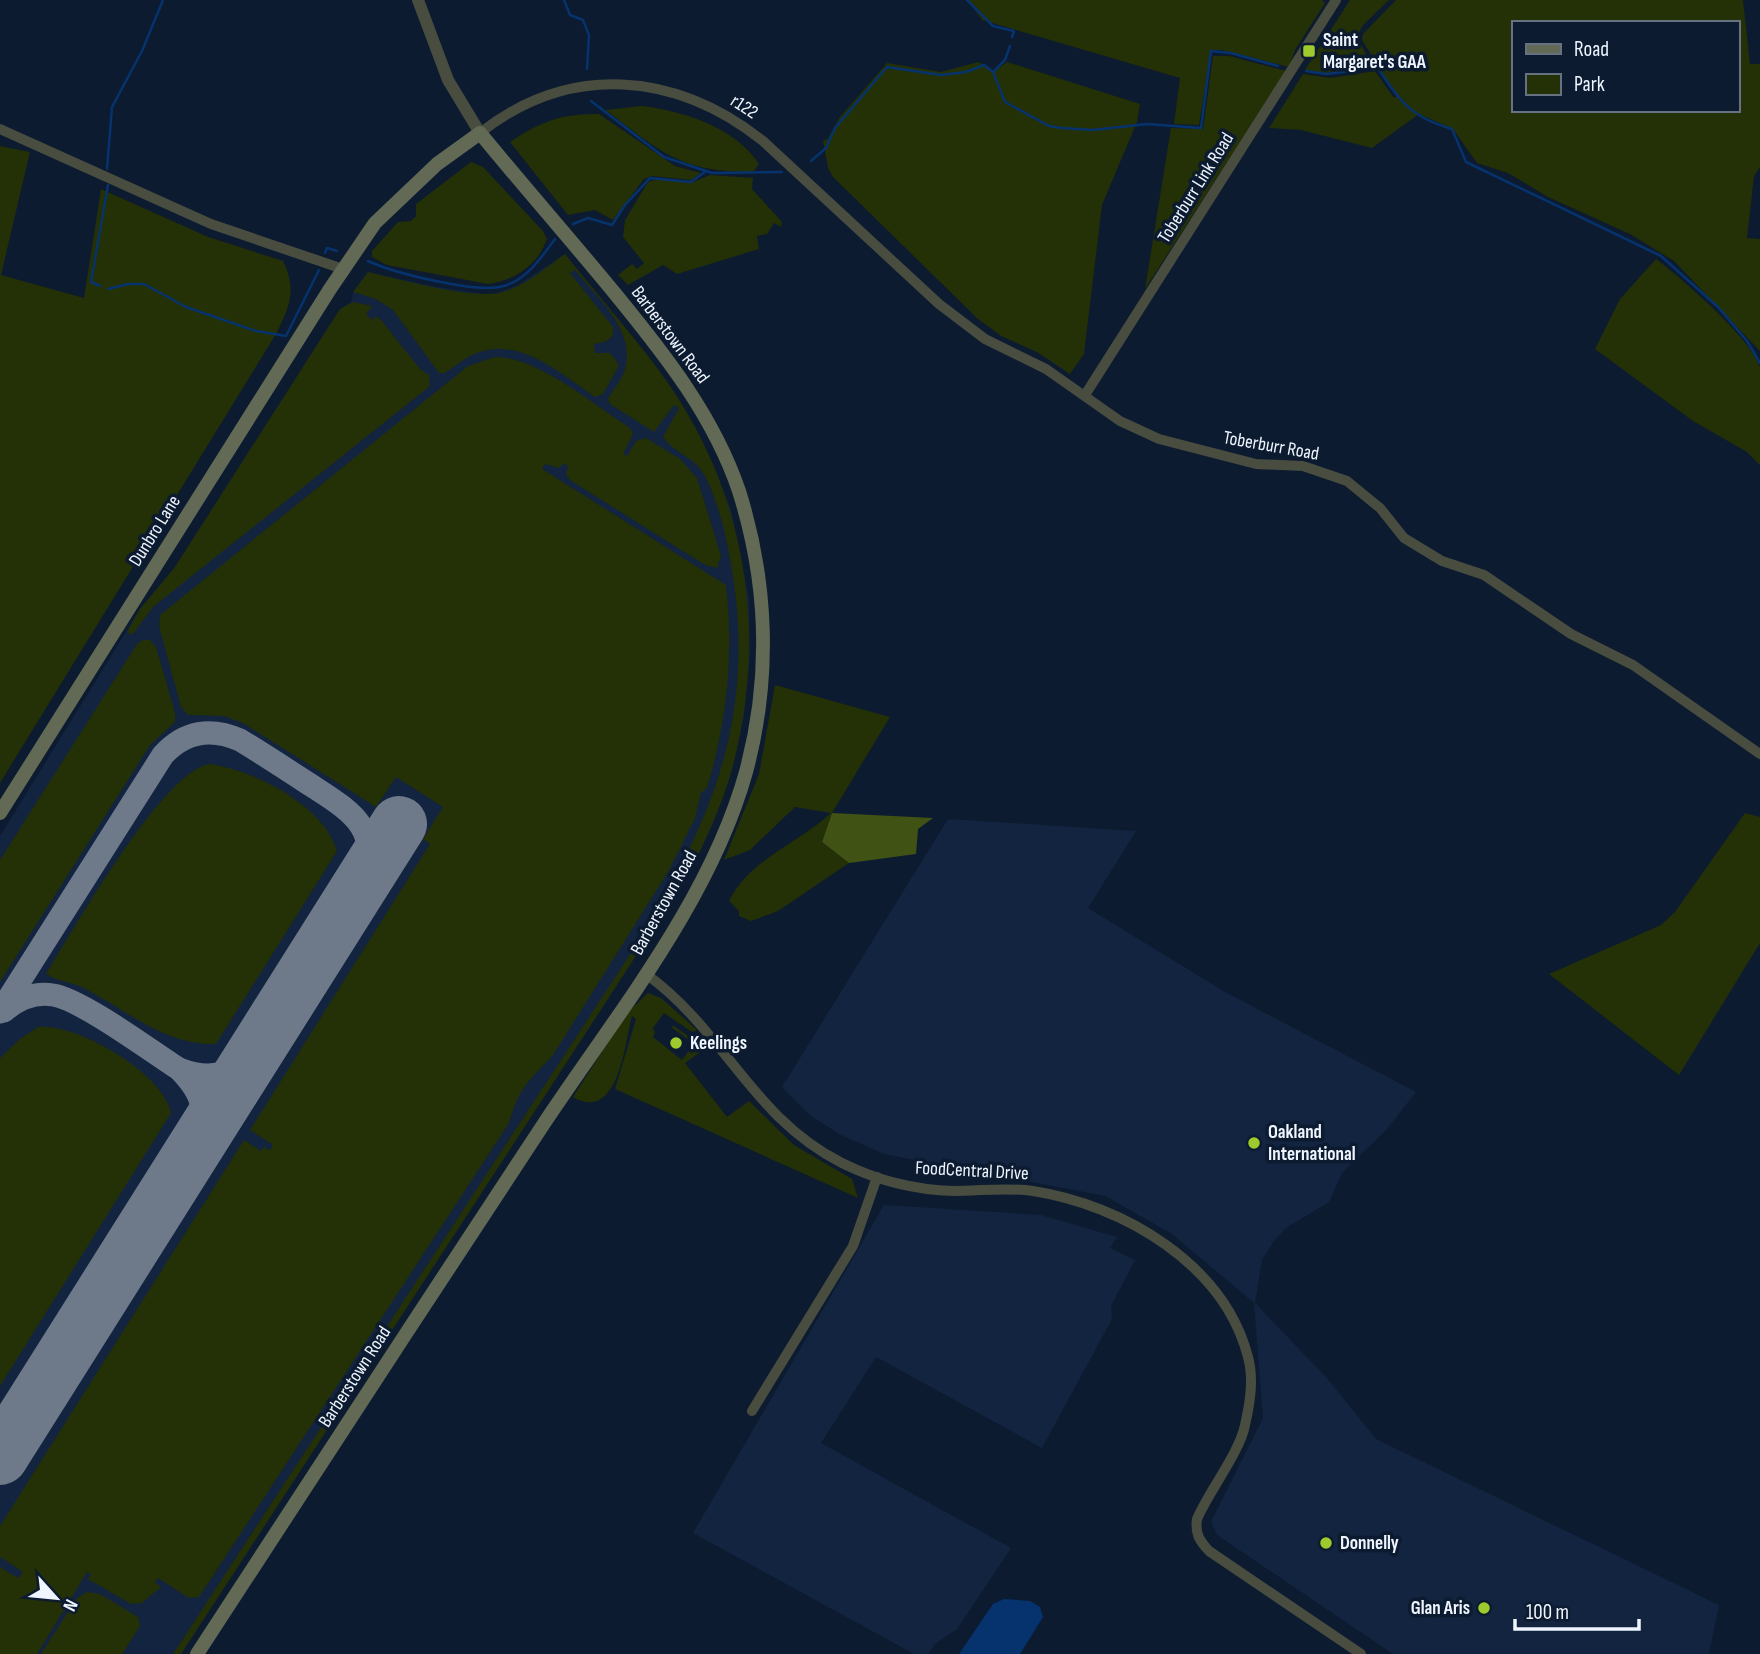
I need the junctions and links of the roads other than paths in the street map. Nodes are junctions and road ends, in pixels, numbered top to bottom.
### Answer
1 (418, 0) edge
2 (1336, 0) edge
3 (0, 129) edge
4 (480, 133) junction
5 (343, 269) junction
6 (939, 304) joint
7 (1085, 395) junction
8 (1760, 754) edge
9 (0, 813) edge
10 (646, 974) junction
11 (877, 1177) junction
12 (752, 1411) dead end
13 (197, 1654) edge
14 (1361, 1654) edge

1 - 4 street
2 - 7 street, Toberburr Link Road
3 - 5 street
4 - 5 main road, Dunbro Lane
4 - 6 street, r122
4 - 10 main road, Barberstown Road
5 - 9 main road, Dunbro Lane
6 - 7 street, Toberburr Road
7 - 8 street, Toberburr Road
10 - 11 street, FoodCentral Drive
10 - 13 main road, Barberstown Road
11 - 12 street
11 - 14 street, FoodCentral Drive

